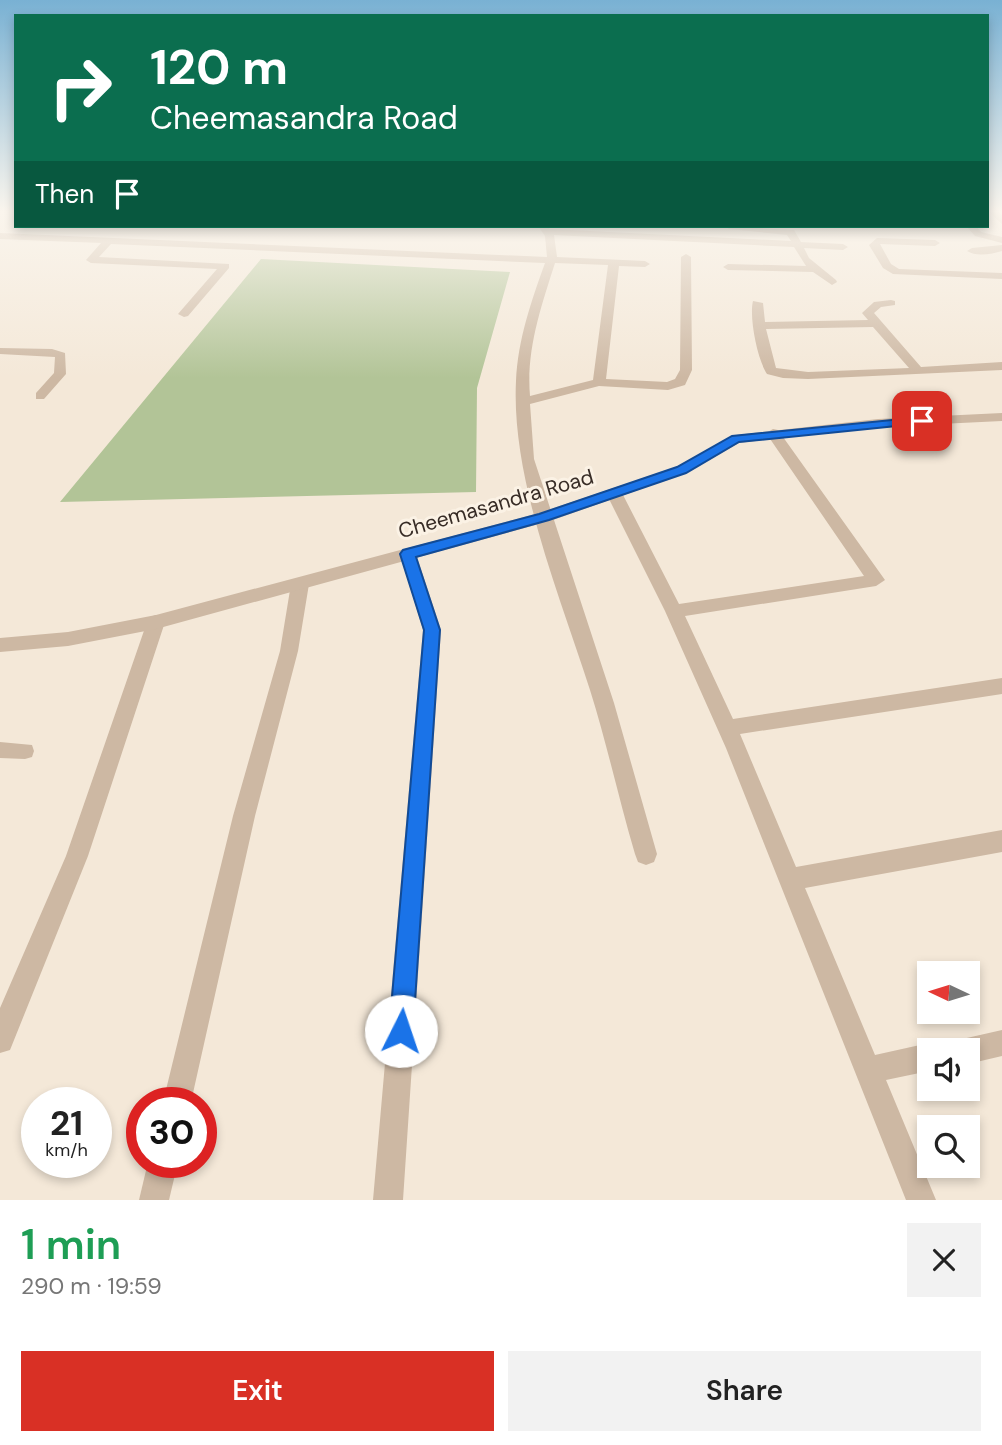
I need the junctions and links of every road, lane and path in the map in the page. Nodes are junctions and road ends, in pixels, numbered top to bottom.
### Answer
1 (225, 266) edge
2 (550, 266) edge
3 (614, 266) edge
4 (686, 266) edge
5 (812, 266) edge
6 (887, 266) edge
7 (728, 267) dead end
8 (816, 269) junction
9 (1002, 276) edge
10 (832, 282) dead end
11 (758, 303) dead end
12 (891, 303) dead end
13 (184, 314) dead end
14 (877, 323) junction
15 (761, 326) junction
16 (0, 351) edge
17 (1002, 366) edge
18 (917, 370) junction
19 (599, 382) junction
20 (40, 396) dead end
21 (524, 402) junction
22 (1001, 418) edge
23 (773, 433) junction
24 (614, 493) junction
25 (544, 517) junction
26 (408, 554) junction
27 (300, 583) junction
28 (674, 611) junction
29 (156, 622) junction
30 (0, 645) edge
31 (1002, 686) edge
32 (727, 728) junction
33 (0, 750) edge
34 (25, 751) dead end
35 (1002, 841) edge
36 (646, 854) dead end
37 (790, 879) junction
38 (0, 1040) edge
39 (1002, 1043) edge
40 (980, 1048) edge
41 (917, 1060) edge
42 (867, 1070) junction
43 (181, 1087) edge
44 (159, 1178) edge
45 (154, 1200) edge
46 (388, 1200) edge
47 (921, 1200) edge

1 - 13 street
2 - 21 street
3 - 19 street
4 - 19 street
5 - 8 street
6 - 9 street
7 - 8 street
8 - 10 street
11 - 15 street
12 - 14 street
14 - 15 street
14 - 18 street
15 - 18 street
16 - 20 lane
17 - 18 street
19 - 21 street
21 - 25 street
22 - 23 street, Cheemasandra Road
23 - 24 street, Cheemasandra Road
23 - 28 street
24 - 25 street, Cheemasandra Road
24 - 28 street
25 - 26 street, Cheemasandra Road
25 - 36 street
26 - 27 street, Cheemasandra Road
26 - 46 street
27 - 29 street, Cheemasandra Road
27 - 43 street
28 - 32 street
29 - 30 street, Cheemasandra Road
29 - 38 street
31 - 32 street
32 - 37 street
33 - 34 lane
35 - 37 street
37 - 42 street
39 - 40 street
41 - 42 street
42 - 47 street
44 - 45 street

